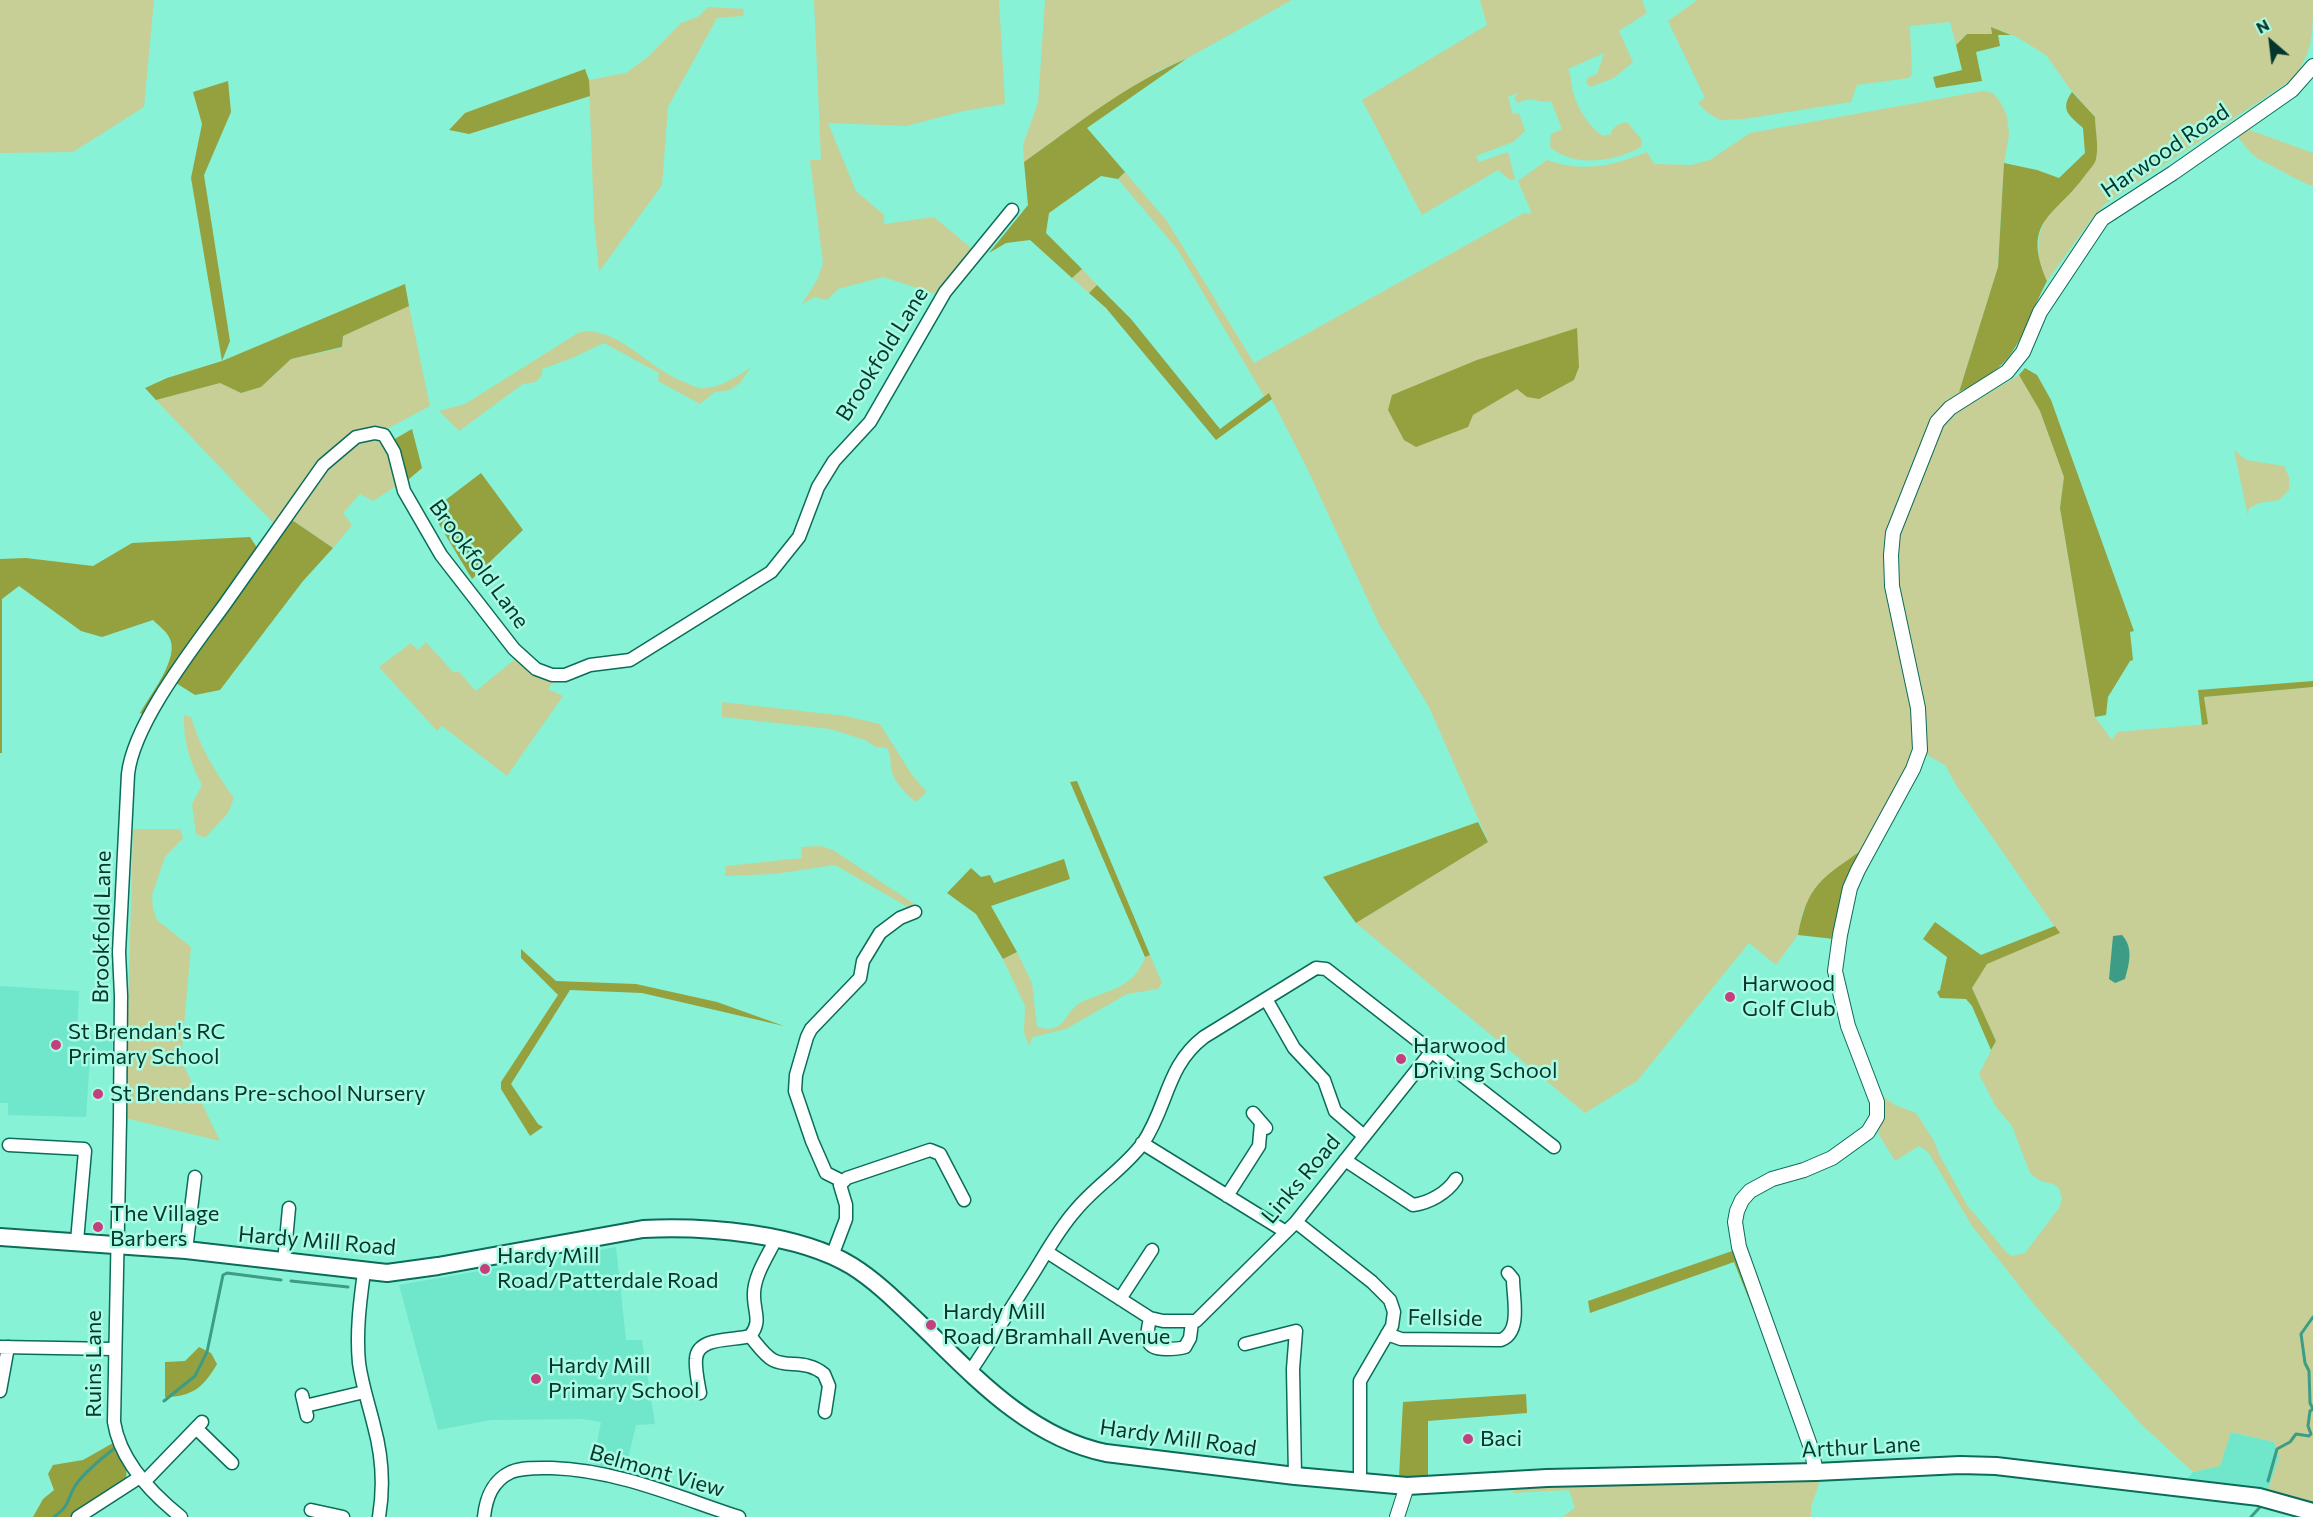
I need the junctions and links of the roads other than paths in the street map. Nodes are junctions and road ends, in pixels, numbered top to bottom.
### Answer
1 (2313, 66) edge
2 (1012, 210) dead end
3 (915, 912) dead end
4 (1266, 999) junction
5 (1432, 1051) junction
6 (1260, 1122) dead end
7 (1364, 1136) junction
8 (1142, 1143) junction
9 (9, 1145) dead end
10 (1554, 1147) dead end
11 (1345, 1160) junction
12 (195, 1177) dead end
13 (1457, 1177) dead end
14 (842, 1181) junction
15 (1227, 1196) junction
16 (964, 1200) dead end
17 (289, 1208) dead end
18 (1296, 1222) junction
19 (1286, 1232) junction
20 (0, 1237) edge
21 (776, 1239) junction
22 (77, 1241) junction
23 (118, 1245) junction
24 (186, 1250) junction
25 (1047, 1252) junction
26 (1152, 1253) dead end
27 (832, 1256) junction
28 (284, 1262) junction
29 (364, 1272) junction
30 (1508, 1273) dead end
31 (1120, 1299) junction
32 (1150, 1318) junction
33 (1192, 1322) junction
34 (1387, 1334) junction
35 (750, 1336) junction
36 (1245, 1344) dead end
37 (4, 1347) edge
38 (114, 1349) junction
39 (970, 1372) junction
40 (0, 1391) edge
41 (364, 1392) junction
42 (700, 1393) dead end
43 (304, 1405) dead end
44 (825, 1412) dead end
45 (232, 1463) dead end
46 (1816, 1472) junction
47 (1295, 1476) junction
48 (142, 1479) junction
49 (1360, 1483) junction
50 (1407, 1486) junction
51 (311, 1509) edge
52 (2313, 1512) edge
53 (78, 1517) edge
54 (181, 1517) edge
55 (343, 1517) edge
56 (380, 1517) edge
57 (484, 1517) edge
58 (739, 1517) edge
59 (1397, 1517) edge

1 - 46 street, Harwood Road
2 - 23 street, Brookfold Lane
3 - 14 street
4 - 5 street
4 - 7 street
4 - 8 street
5 - 7 street, Links Road
5 - 10 street
6 - 15 street
7 - 11 street, Links Road
8 - 15 street
8 - 25 street
9 - 22 street
11 - 13 street
11 - 18 street, Links Road
12 - 24 street
14 - 16 street
14 - 27 street
15 - 19 street
17 - 28 street
18 - 19 street, Links Road
18 - 34 street
19 - 33 street, Links Road
20 - 22 main road, Hardy Mill Road
21 - 27 main road, Hardy Mill Road
21 - 29 main road, Hardy Mill Road
21 - 35 street
22 - 23 main road, Hardy Mill Road
23 - 24 main road, Hardy Mill Road
23 - 38 street, Ruins Lane
24 - 28 main road, Hardy Mill Road
25 - 31 street
25 - 39 street
26 - 31 street
27 - 39 main road, Hardy Mill Road
28 - 29 main road, Hardy Mill Road
29 - 41 street
30 - 34 street, Fellside
31 - 32 street
32 - 33 street
32 - 33 street, Links Road
34 - 49 street
35 - 42 street
35 - 44 street
36 - 47 street
37 - 38 street
37 - 40 street
38 - 48 street, Ruins Lane
39 - 47 main road, Hardy Mill Road
41 - 43 street
41 - 56 street
45 - 48 street
46 - 50 main road, Arthur Lane
46 - 52 main road, Arthur Lane
47 - 49 main road, Hardy Mill Road
48 - 53 street
48 - 54 street, Ruins Lane
49 - 50 main road, Hardy Mill Road
50 - 59 street
51 - 55 street
57 - 58 street, Belmont View

